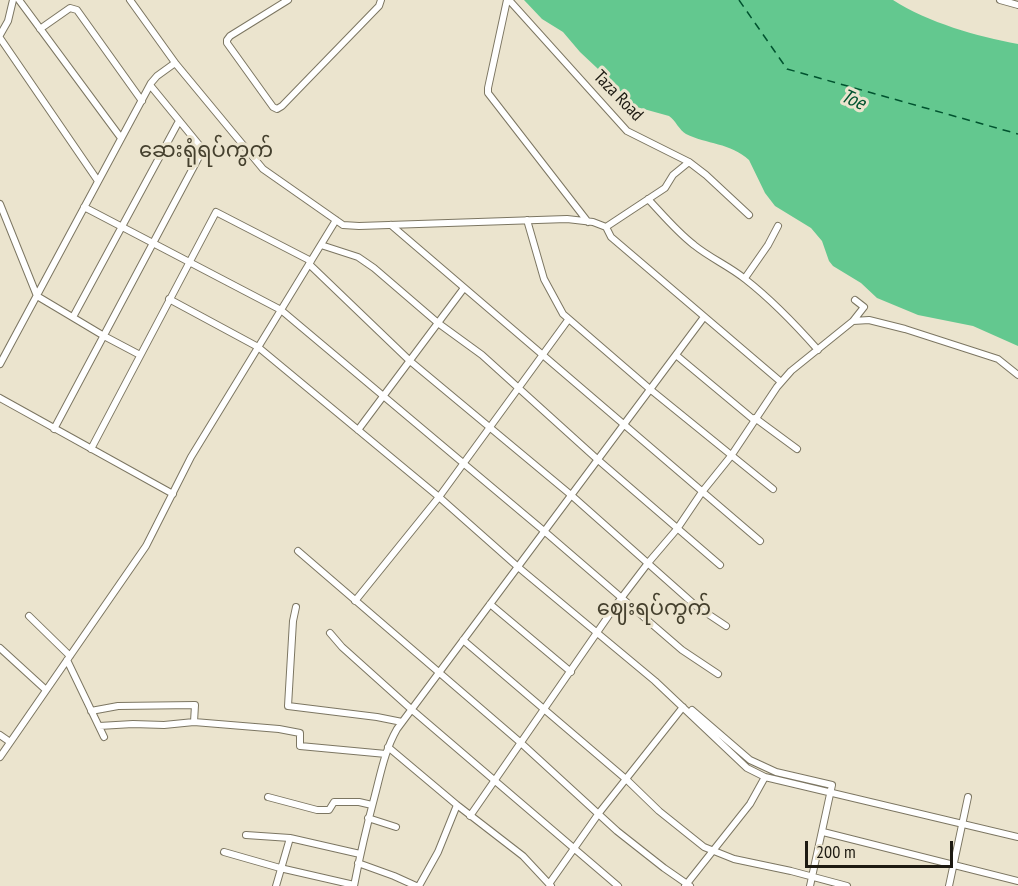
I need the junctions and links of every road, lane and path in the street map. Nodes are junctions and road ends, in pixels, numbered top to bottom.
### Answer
1 (13, 0) edge
2 (19, 0) edge
3 (130, 0) edge
4 (288, 0) edge
5 (381, 0) edge
6 (508, 0) edge
7 (1000, 0) edge
8 (1018, 5) edge
9 (40, 29) junction
10 (0, 36) edge
11 (175, 63) junction
12 (150, 85) junction
13 (142, 101) junction
14 (179, 121) junction
15 (121, 138) junction
16 (689, 162) junction
17 (98, 181) junction
18 (648, 199) junction
19 (0, 204) edge
20 (84, 207) junction
21 (749, 215) dead end
22 (336, 220) junction
23 (527, 220) junction
24 (588, 222) junction
25 (391, 225) junction
26 (778, 226) dead end
27 (606, 227) junction
28 (122, 228) junction
29 (155, 243) junction
30 (321, 245) junction
31 (188, 262) junction
32 (310, 263) junction
33 (744, 278) junction
34 (464, 288) junction
35 (37, 296) junction
36 (169, 299) junction
37 (855, 300) dead end
38 (868, 300) dead end
39 (864, 307) junction
40 (281, 310) junction
41 (73, 317) junction
42 (704, 317) junction
43 (568, 320) junction
44 (853, 321) junction
45 (438, 323) junction
46 (104, 336) junction
47 (258, 347) junction
48 (818, 350) junction
49 (542, 354) junction
50 (140, 355) junction
51 (676, 355) junction
52 (410, 361) junction
53 (0, 364) edge
54 (1018, 375) edge
55 (781, 382) junction
56 (517, 388) junction
57 (651, 390) junction
58 (384, 396) junction
59 (0, 398) edge
60 (754, 419) junction
61 (623, 424) junction
62 (489, 427) junction
63 (54, 429) junction
64 (358, 430) junction
65 (91, 449) junction
66 (797, 449) dead end
67 (731, 456) junction
68 (597, 459) junction
69 (463, 463) junction
70 (773, 489) dead end
71 (702, 492) junction
72 (173, 494) junction
73 (571, 495) junction
74 (439, 497) junction
75 (677, 529) junction
76 (544, 531) junction
77 (760, 541) dead end
78 (298, 550) dead end
79 (648, 563) junction
80 (720, 565) dead end
81 (518, 567) junction
82 (622, 600) junction
83 (355, 601) junction
84 (490, 604) junction
85 (296, 607) dead end
86 (29, 616) dead end
87 (726, 626) dead end
88 (330, 633) dead end
89 (597, 633) junction
90 (463, 640) junction
91 (0, 648) edge
92 (68, 658) junction
93 (438, 672) junction
94 (571, 672) junction
95 (718, 674) dead end
96 (46, 690) junction
97 (683, 708) junction
98 (411, 709) junction
99 (544, 710) junction
100 (91, 711) junction
101 (688, 713) junction
102 (194, 722) junction
103 (402, 722) junction
104 (99, 726) junction
105 (0, 735) edge
106 (104, 737) dead end
107 (10, 742) junction
108 (521, 743) junction
109 (388, 747) junction
110 (386, 754) junction
111 (0, 757) edge
112 (765, 777) junction
113 (495, 780) junction
114 (627, 780) junction
115 (832, 793) junction
116 (268, 797) dead end
117 (968, 797) dead end
118 (372, 805) junction
119 (456, 805) junction
120 (599, 813) junction
121 (470, 816) junction
122 (368, 818) junction
123 (963, 824) junction
124 (396, 828) dead end
125 (823, 832) junction
126 (246, 835) dead end
127 (1018, 837) edge
128 (290, 838) junction
129 (574, 849) junction
130 (714, 851) junction
131 (224, 852) dead end
132 (360, 854) junction
133 (358, 863) junction
134 (953, 865) junction
135 (280, 868) junction
136 (812, 876) junction
137 (1018, 881) edge
138 (550, 885) edge
139 (276, 886) edge
140 (354, 886) edge
141 (418, 886) edge
142 (618, 886) edge
143 (687, 886) edge
144 (810, 886) edge
145 (847, 886) edge
146 (949, 886) edge

1 - 10 street
2 - 9 street
3 - 11 street
4 - 5 street
6 - 16 street, Taza Road
6 - 24 street
7 - 8 street
9 - 13 street
9 - 15 street
10 - 17 street
11 - 12 street
11 - 22 street
12 - 13 street
12 - 14 street
13 - 15 street
14 - 28 street
14 - 29 street
15 - 17 street
16 - 18 street
16 - 21 street, Taza Road
17 - 20 street
18 - 27 street
18 - 33 street
19 - 35 street
20 - 28 street
20 - 35 street
22 - 25 street
22 - 30 street
23 - 24 street
23 - 25 street
23 - 43 street
24 - 27 street
25 - 34 street
26 - 33 street
27 - 42 street
28 - 29 street
28 - 41 street
29 - 31 street
29 - 46 street
30 - 32 street
30 - 45 street
31 - 32 street
31 - 36 street
31 - 40 street
32 - 40 street
32 - 52 street
33 - 48 street
34 - 45 street
34 - 49 street
35 - 41 street
35 - 53 street
36 - 47 street
36 - 50 street
37 - 39 street
38 - 39 street
39 - 44 street
40 - 47 street
40 - 58 street
41 - 46 street
42 - 51 street
42 - 55 street
43 - 49 street
43 - 57 street
44 - 48 street
44 - 54 street
45 - 52 street
45 - 56 street
46 - 50 street
46 - 63 street
47 - 64 street
47 - 72 street
48 - 55 street
49 - 56 street
49 - 61 street
50 - 65 street
51 - 57 street
51 - 60 street
52 - 58 street
52 - 62 street
55 - 60 street
56 - 62 street
56 - 68 street
57 - 61 street
57 - 67 street
58 - 64 street
58 - 69 street
59 - 63 street
60 - 66 street
60 - 67 street
61 - 68 street
61 - 71 street
62 - 69 street
62 - 73 street
63 - 65 street
64 - 74 street
65 - 72 street
67 - 70 street
67 - 71 street
68 - 73 street
68 - 75 street
69 - 74 street
69 - 76 street
71 - 75 street
71 - 77 street
72 - 92 street
73 - 76 street
73 - 79 street
74 - 81 street
74 - 83 street
75 - 79 street
75 - 80 street
76 - 81 street
76 - 82 street
78 - 83 street
79 - 82 street
79 - 87 street
81 - 84 street
81 - 89 street
82 - 89 street
82 - 95 street
83 - 93 street
84 - 90 street
84 - 94 street
85 - 103 street
86 - 92 street
88 - 98 street
89 - 94 street
89 - 97 street
90 - 93 street
90 - 99 street
91 - 96 street
92 - 96 street
92 - 100 street
93 - 98 street
93 - 108 street
94 - 99 street
96 - 107 street
97 - 101 street
97 - 114 street
98 - 103 street
98 - 113 street
99 - 108 street
99 - 114 street
100 - 102 street
100 - 104 street
101 - 112 street
101 - 115 street
102 - 104 street
102 - 110 street
103 - 109 street
104 - 106 street
105 - 107 street
107 - 111 street
108 - 113 street
108 - 120 street
109 - 110 street
109 - 119 street
110 - 118 street
112 - 115 street
112 - 130 street
113 - 121 street
113 - 129 street
114 - 120 street
114 - 130 street
115 - 123 street
115 - 125 street
116 - 118 street
117 - 123 street
118 - 122 street
119 - 121 street
119 - 141 street
120 - 129 street
120 - 143 street
121 - 138 street
122 - 124 street
122 - 132 street
123 - 127 street
123 - 134 street
125 - 134 street
125 - 136 street
126 - 128 street
128 - 132 street
128 - 135 street
129 - 138 street
129 - 142 street
130 - 136 street
130 - 143 street
131 - 135 street
132 - 133 street
133 - 140 street
133 - 141 street
134 - 137 street
134 - 146 street
135 - 139 street
135 - 140 street
136 - 144 street
136 - 145 street

